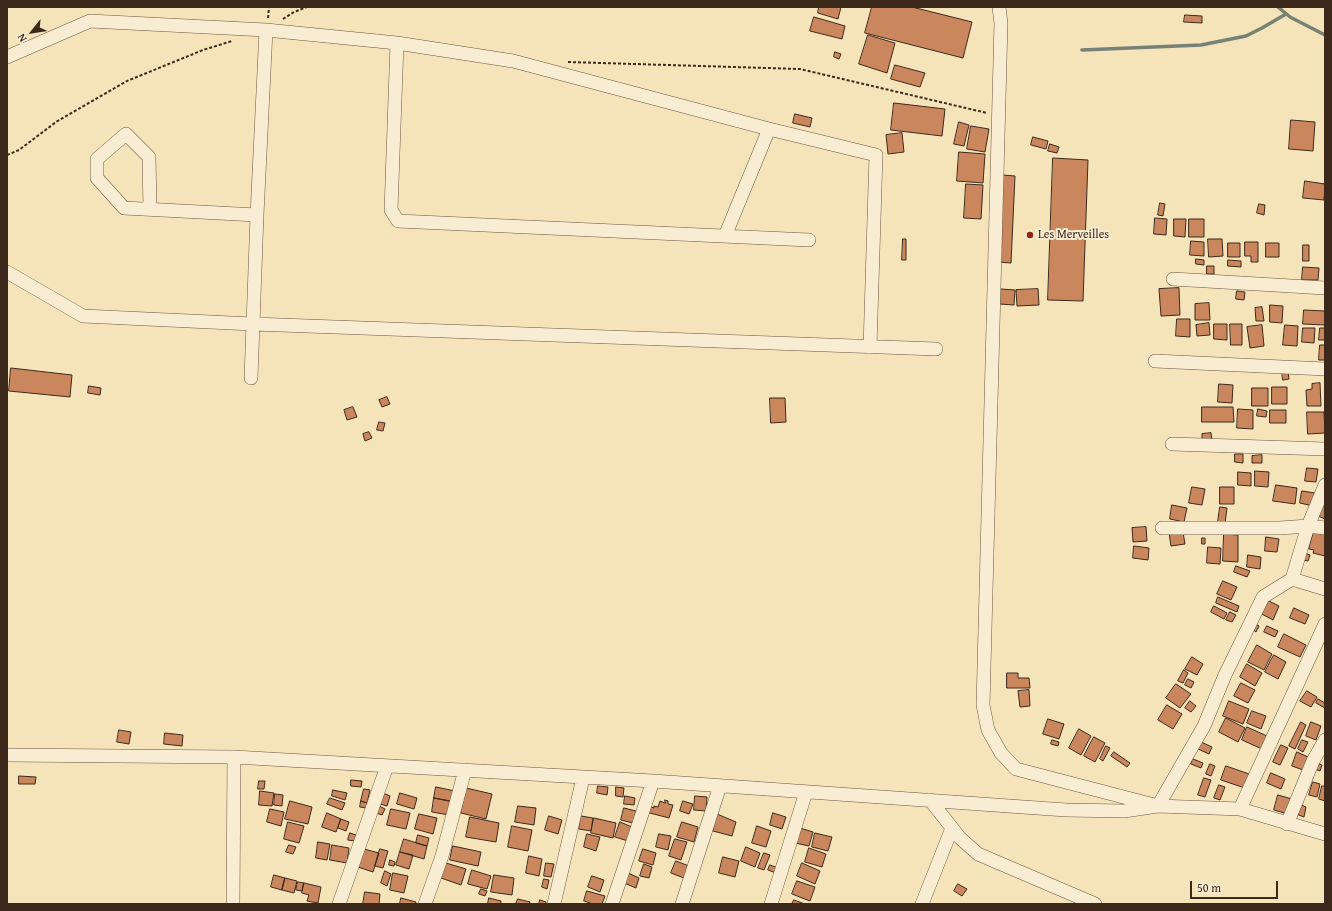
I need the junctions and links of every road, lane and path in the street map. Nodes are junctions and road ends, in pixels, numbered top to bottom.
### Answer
1 (307, 7) edge
2 (999, 7) edge
3 (283, 20) dead end
4 (266, 30) junction
5 (238, 39) dead end
6 (397, 43) junction
7 (7, 57) edge
8 (561, 62) dead end
9 (998, 115) junction
10 (769, 129) junction
11 (7, 155) edge
12 (150, 209) junction
13 (257, 215) junction
14 (725, 236) junction
15 (809, 240) dead end
16 (7, 272) edge
17 (1173, 279) dead end
18 (1325, 288) edge
19 (253, 324) junction
20 (870, 347) junction
21 (936, 349) dead end
22 (1155, 361) dead end
23 (1325, 369) edge
24 (251, 378) dead end
25 (1172, 444) dead end
26 (1325, 449) edge
27 (1325, 485) edge
28 (1308, 526) junction
29 (1162, 528) dead end
30 (1325, 528) edge
31 (1292, 579) junction
32 (1325, 589) edge
33 (1325, 624) edge
34 (1325, 740) edge
35 (7, 755) edge
36 (234, 757) junction
37 (387, 766) junction
38 (465, 770) junction
39 (583, 778) junction
40 (652, 781) junction
41 (720, 786) junction
42 (806, 792) junction
43 (930, 800) junction
44 (1158, 806) junction
45 (1240, 809) junction
46 (1287, 824) junction
47 (952, 828) junction
48 (1325, 834) edge
49 (234, 904) edge
50 (339, 904) edge
51 (425, 904) edge
52 (554, 904) edge
53 (612, 904) edge
54 (682, 904) edge
55 (771, 904) edge
56 (922, 904) edge
57 (1095, 904) edge

1 - 3 path
2 - 9 street
4 - 6 street
4 - 7 street
4 - 13 street
5 - 11 path
6 - 10 street
6 - 14 street
8 - 9 path
9 - 44 street
10 - 14 street
10 - 20 street
12 - 12 street
12 - 13 street
13 - 19 street
14 - 15 street
16 - 19 street
17 - 18 street
19 - 20 street
19 - 24 street
20 - 21 street
22 - 23 street
25 - 26 street
27 - 28 street
28 - 29 street
28 - 30 street
28 - 31 street
31 - 32 street
31 - 44 street
33 - 45 street
34 - 46 street
35 - 36 street
36 - 37 street
36 - 49 street
37 - 38 street
37 - 50 street
38 - 39 street
38 - 51 street
39 - 40 street
39 - 52 street
40 - 41 street
40 - 53 street
41 - 42 street
41 - 54 street
42 - 43 street
42 - 55 street
43 - 44 street
43 - 47 street
44 - 45 street
45 - 46 street
46 - 48 street
47 - 56 street
47 - 57 street

